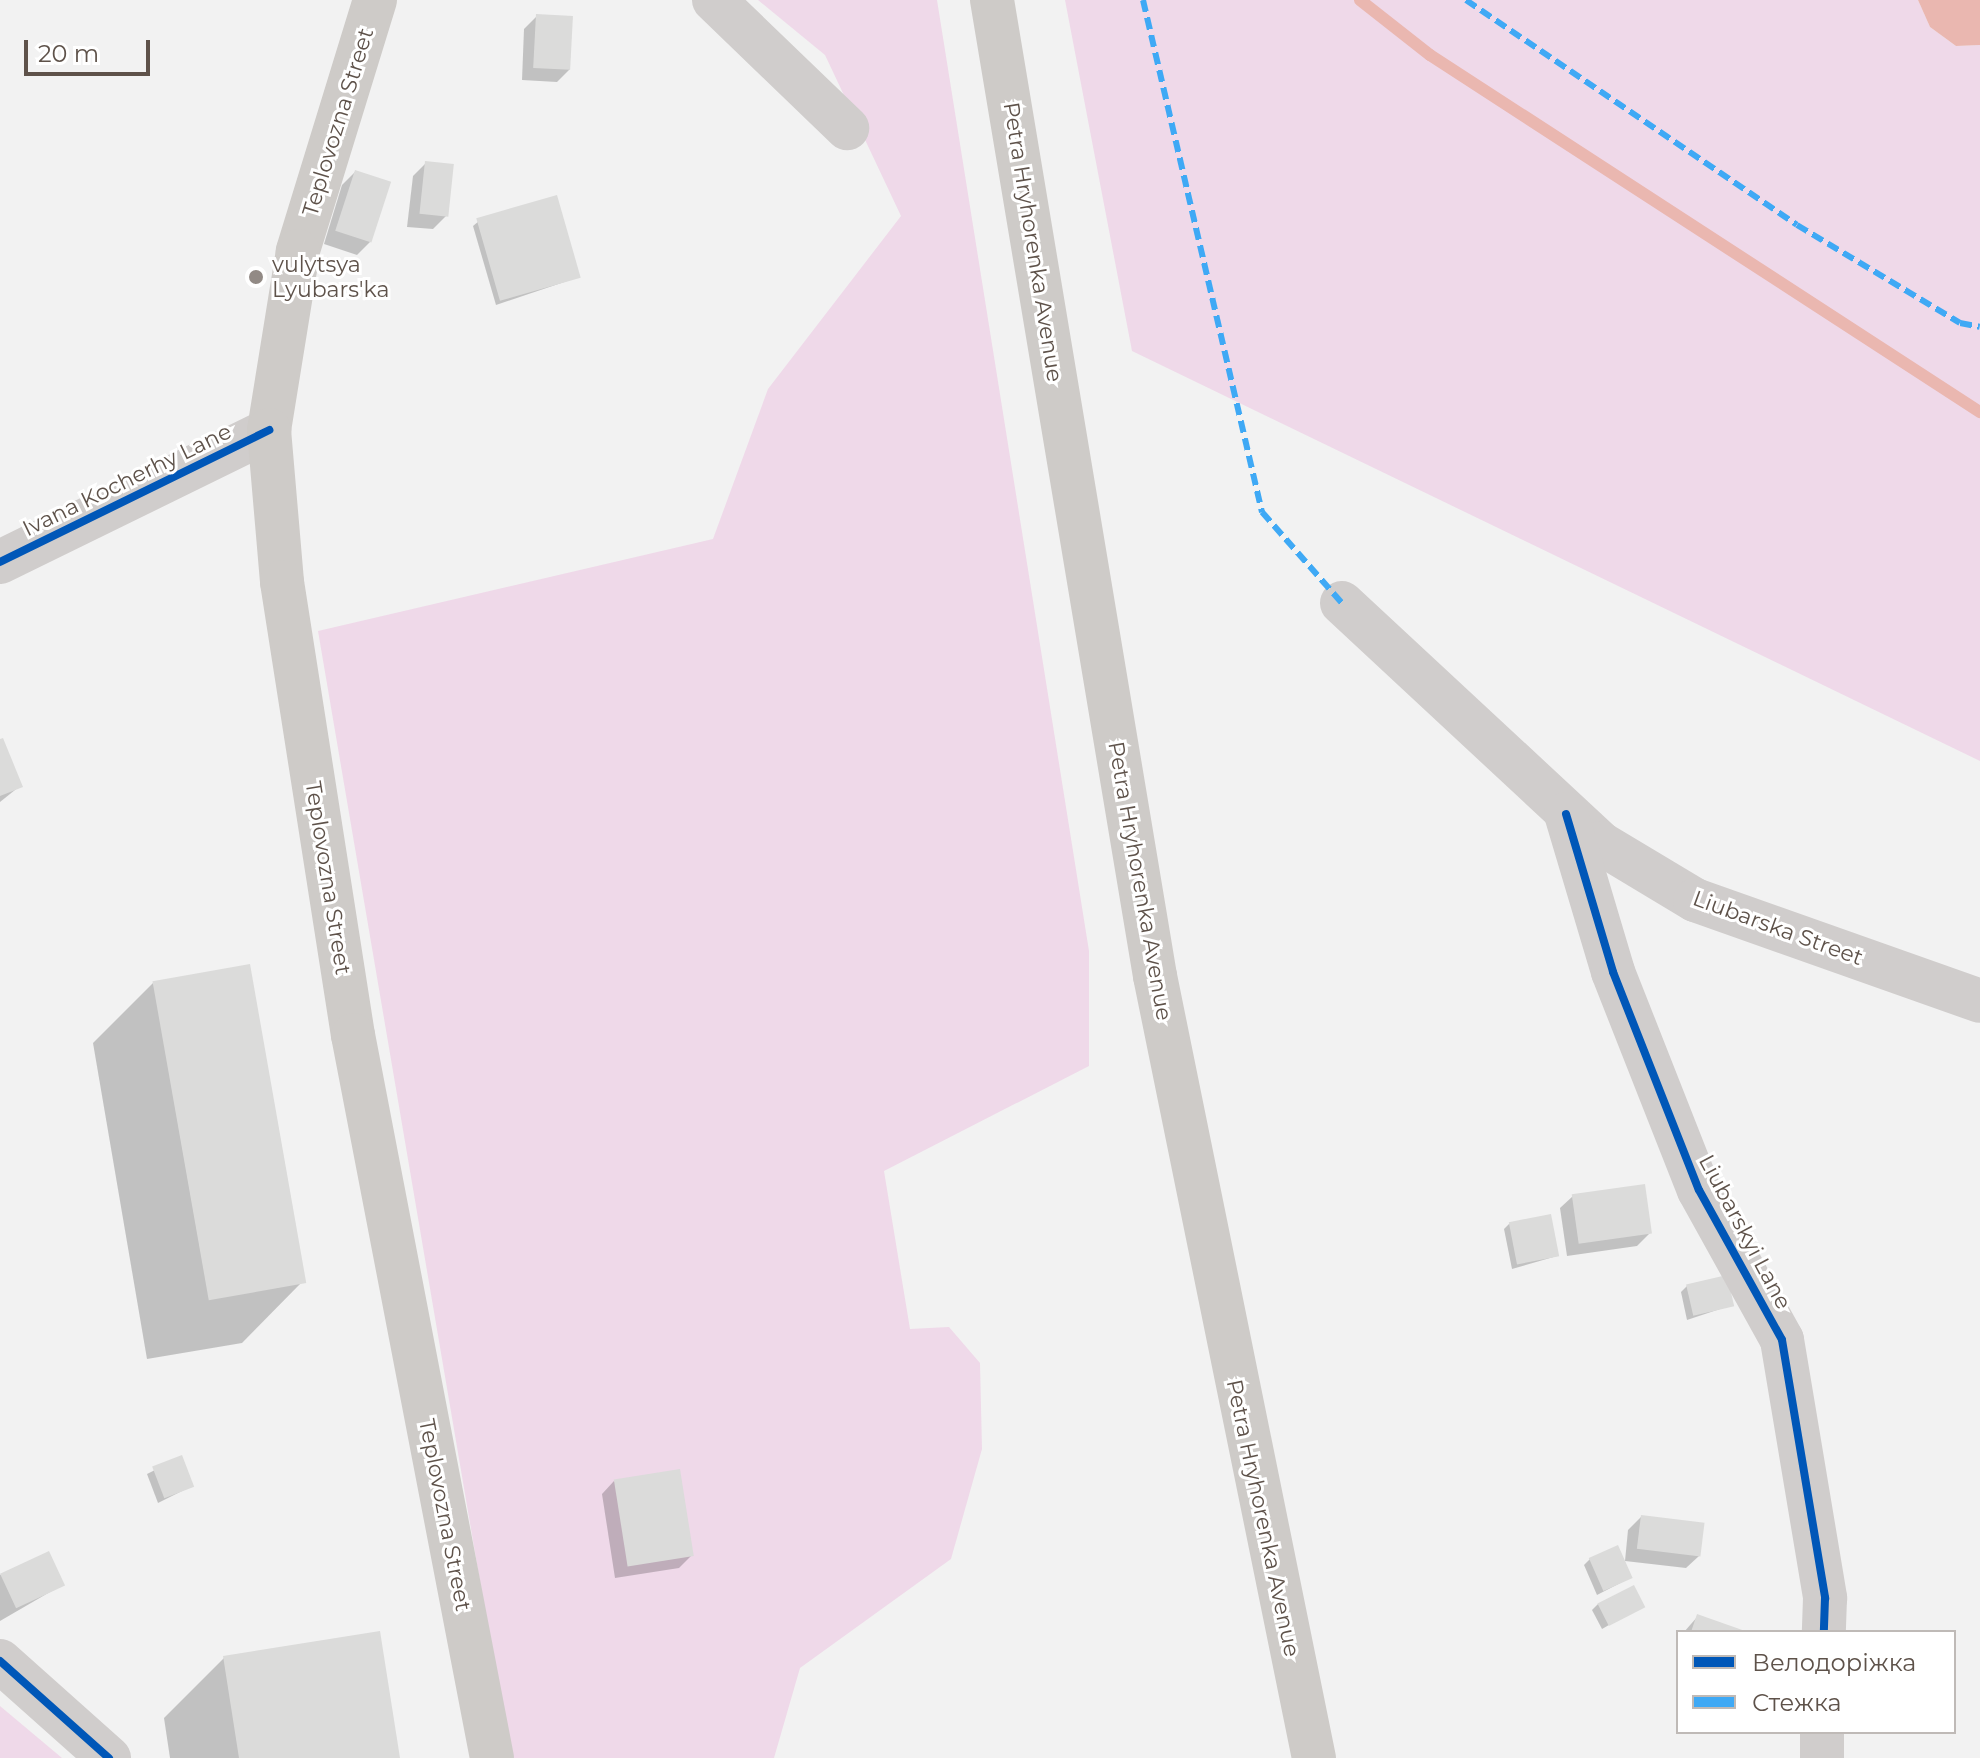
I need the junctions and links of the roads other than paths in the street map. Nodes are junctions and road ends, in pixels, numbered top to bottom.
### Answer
1 (375, 0) edge
2 (714, 0) edge
3 (992, 0) edge
4 (847, 128) dead end
5 (269, 430) junction
6 (0, 562) edge
7 (1342, 603) dead end
8 (1566, 814) junction
9 (1980, 1001) edge
10 (1824, 1630) edge
11 (0, 1661) edge
12 (1822, 1734) edge
13 (109, 1758) edge
14 (492, 1758) edge
15 (1314, 1758) edge
16 (1822, 1758) edge

1 - 5 main road, Teplovozna Street
2 - 4 street
3 - 15 main road, Petra Hryhorenka Avenue
5 - 6 street, Ivana Kocherhy Lane
5 - 14 main road, Teplovozna Street
7 - 8 street, Liubarska Street
8 - 9 street, Liubarska Street
8 - 10 street, Liubarskyi Lane
11 - 13 street
12 - 16 street

